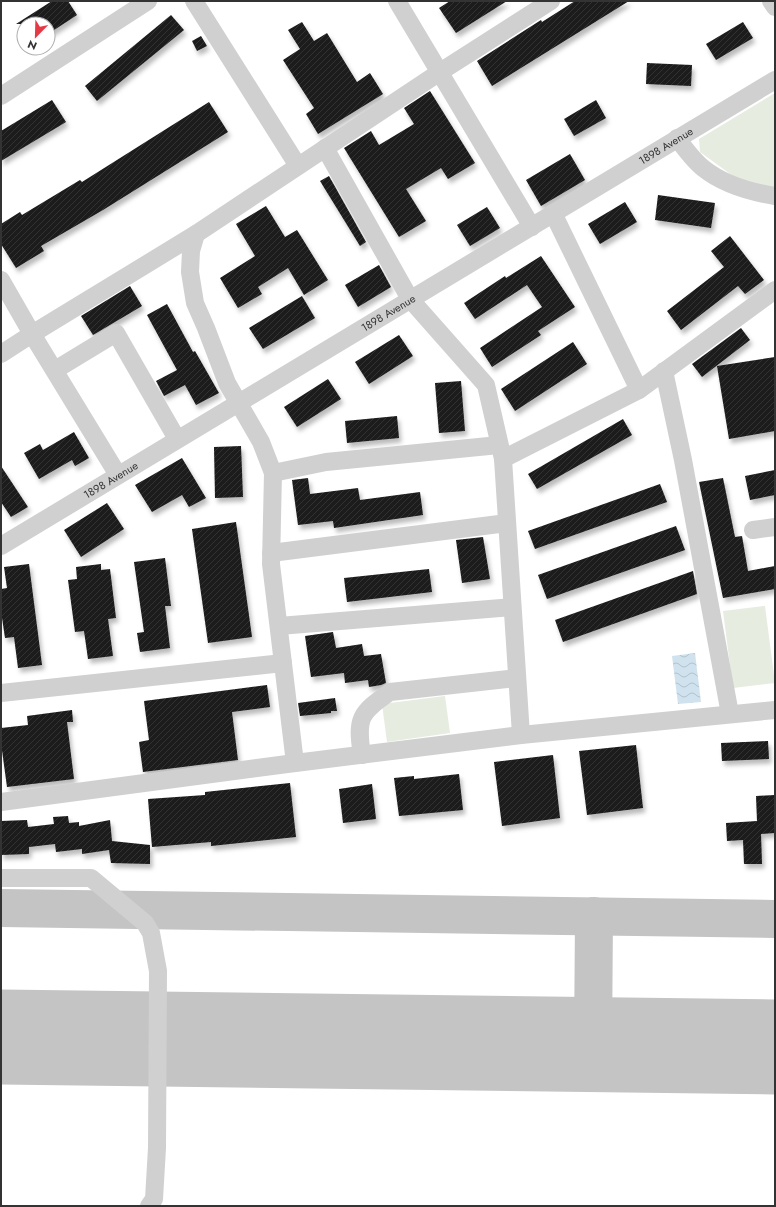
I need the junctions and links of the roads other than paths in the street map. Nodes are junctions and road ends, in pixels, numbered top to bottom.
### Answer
1 (148, 1) edge
2 (194, 1) edge
3 (397, 1) edge
4 (551, 1) edge
5 (771, 1) edge
6 (775, 7) edge
7 (440, 72) junction
8 (775, 80) edge
9 (1, 96) edge
10 (678, 138) junction
11 (325, 148) junction
12 (298, 166) junction
13 (775, 196) edge
14 (553, 213) junction
15 (532, 227) junction
16 (196, 234) junction
17 (1, 280) edge
18 (775, 290) edge
19 (410, 299) junction
20 (32, 334) junction
21 (1, 354) edge
22 (55, 370) junction
23 (664, 371) junction
24 (639, 390) junction
25 (237, 403) junction
26 (177, 439) junction
27 (501, 452) junction
28 (273, 473) junction
29 (118, 475) junction
30 (507, 523) junction
31 (775, 527) edge
32 (753, 530) dead end
33 (1, 546) edge
34 (272, 553) junction
35 (512, 607) junction
36 (279, 626) junction
37 (283, 663) junction
38 (517, 678) junction
39 (1, 693) edge
40 (775, 710) edge
41 (730, 714) junction
42 (521, 735) junction
43 (362, 755) junction
44 (295, 763) junction
45 (1, 802) edge
46 (1, 878) edge
47 (149, 1206) edge

1 - 9 street
2 - 12 street
3 - 7 street
4 - 7 street
5 - 6 street
7 - 11 street
7 - 15 street
8 - 10 street, 1898 Avenue
10 - 13 street
10 - 14 street, 1898 Avenue
11 - 12 street
11 - 19 street
12 - 16 street
14 - 15 street, 1898 Avenue
14 - 24 street
15 - 19 street, 1898 Avenue
16 - 20 street
16 - 25 street
17 - 20 street
18 - 23 street
19 - 25 street, 1898 Avenue
19 - 27 street
20 - 21 street
20 - 22 street
22 - 26 street
22 - 29 street
23 - 24 street
23 - 41 street
24 - 27 street
25 - 26 street, 1898 Avenue
25 - 28 street
26 - 29 street, 1898 Avenue
27 - 28 street
27 - 30 street
28 - 34 street
29 - 33 street, 1898 Avenue
30 - 34 street
30 - 35 street
31 - 32 street
34 - 36 street
35 - 36 street
35 - 38 street
36 - 37 street
37 - 39 street
37 - 44 street
38 - 42 street
38 - 43 street
40 - 41 street
41 - 42 street
42 - 43 street
43 - 44 street
44 - 45 street
46 - 47 street

